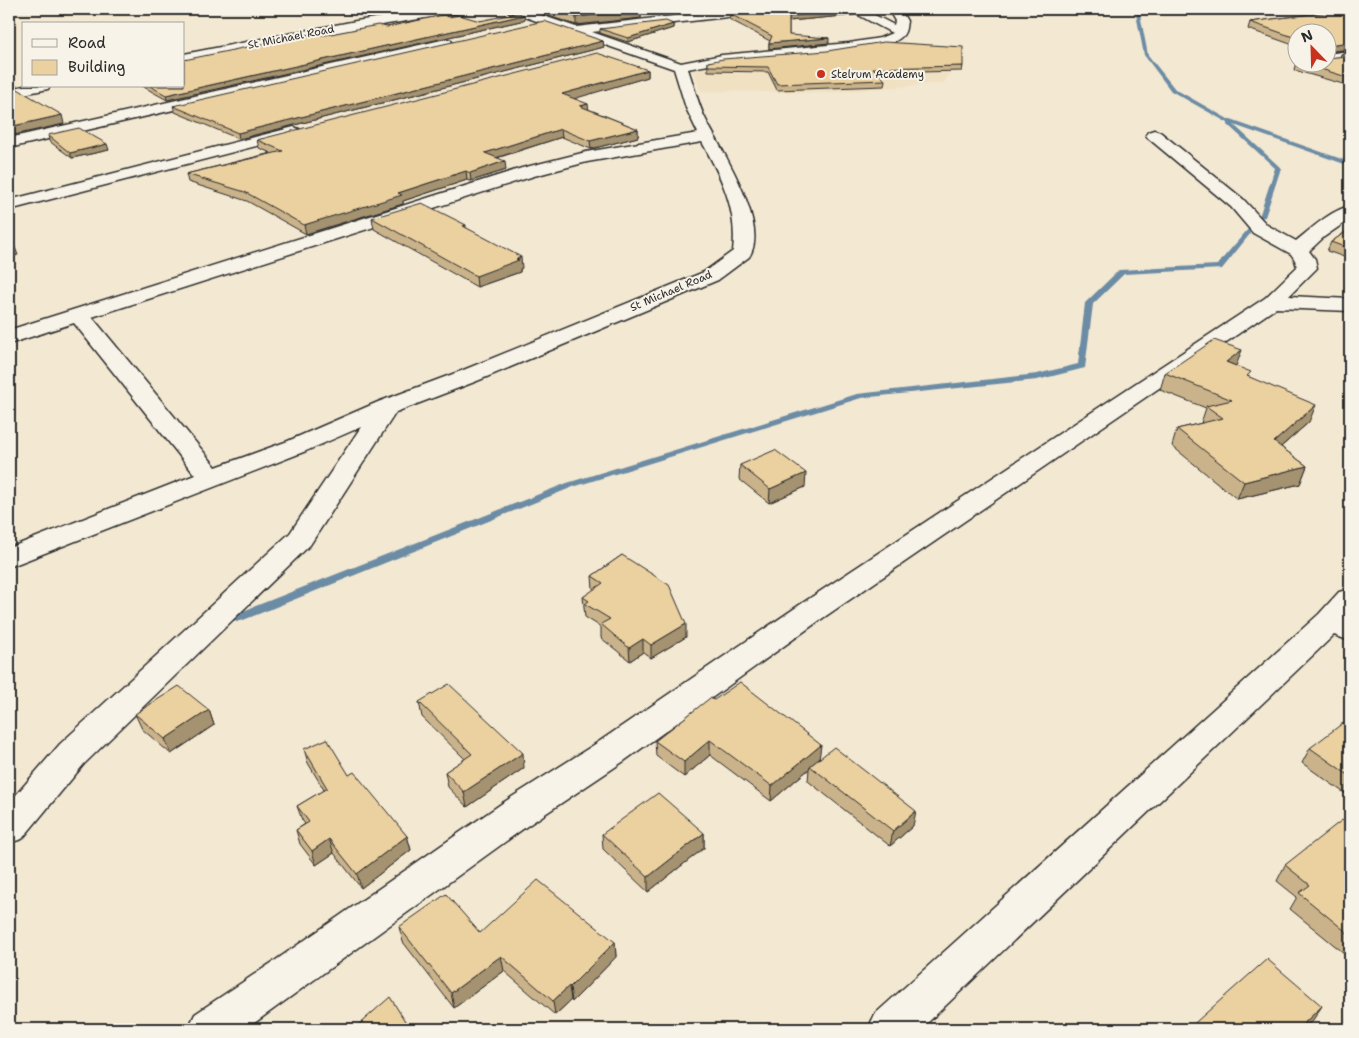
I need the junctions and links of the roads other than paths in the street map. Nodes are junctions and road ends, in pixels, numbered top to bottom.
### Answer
1 (457, 9) edge
2 (764, 9) edge
3 (855, 9) edge
4 (894, 9) edge
5 (520, 10) edge
6 (545, 20) junction
7 (516, 27) edge
8 (572, 30) junction
9 (899, 32) junction
10 (457, 40) edge
11 (622, 48) junction
12 (594, 55) edge
13 (1350, 55) edge
14 (1336, 56) edge
15 (185, 58) edge
16 (680, 67) junction
17 (33, 88) edge
18 (9, 93) edge
19 (306, 129) edge
20 (1154, 135) dead end
21 (708, 136) junction
22 (9, 143) edge
23 (9, 205) edge
24 (1350, 211) edge
25 (1298, 250) junction
26 (1272, 302) junction
27 (1350, 305) edge
28 (79, 315) junction
29 (9, 337) edge
30 (387, 407) junction
31 (211, 478) junction
32 (9, 558) edge
33 (1344, 617) edge
34 (9, 828) edge
35 (210, 1029) edge
36 (890, 1029) edge

1 - 15 street, St Michael Road
2 - 8 street
3 - 9 street
4 - 9 street
5 - 6 street
6 - 7 street
6 - 8 street
8 - 11 street
9 - 16 street
10 - 22 street
11 - 12 street
11 - 16 street
13 - 14 street
16 - 21 street, St Michael Road
17 - 18 street
19 - 23 street
20 - 25 street
21 - 28 street
21 - 30 street, St Michael Road
24 - 25 street
25 - 26 street
26 - 27 street
26 - 35 street
28 - 29 street
28 - 31 street
30 - 31 street, St Michael Road
30 - 34 street
31 - 32 street, St Michael Road
33 - 36 street

